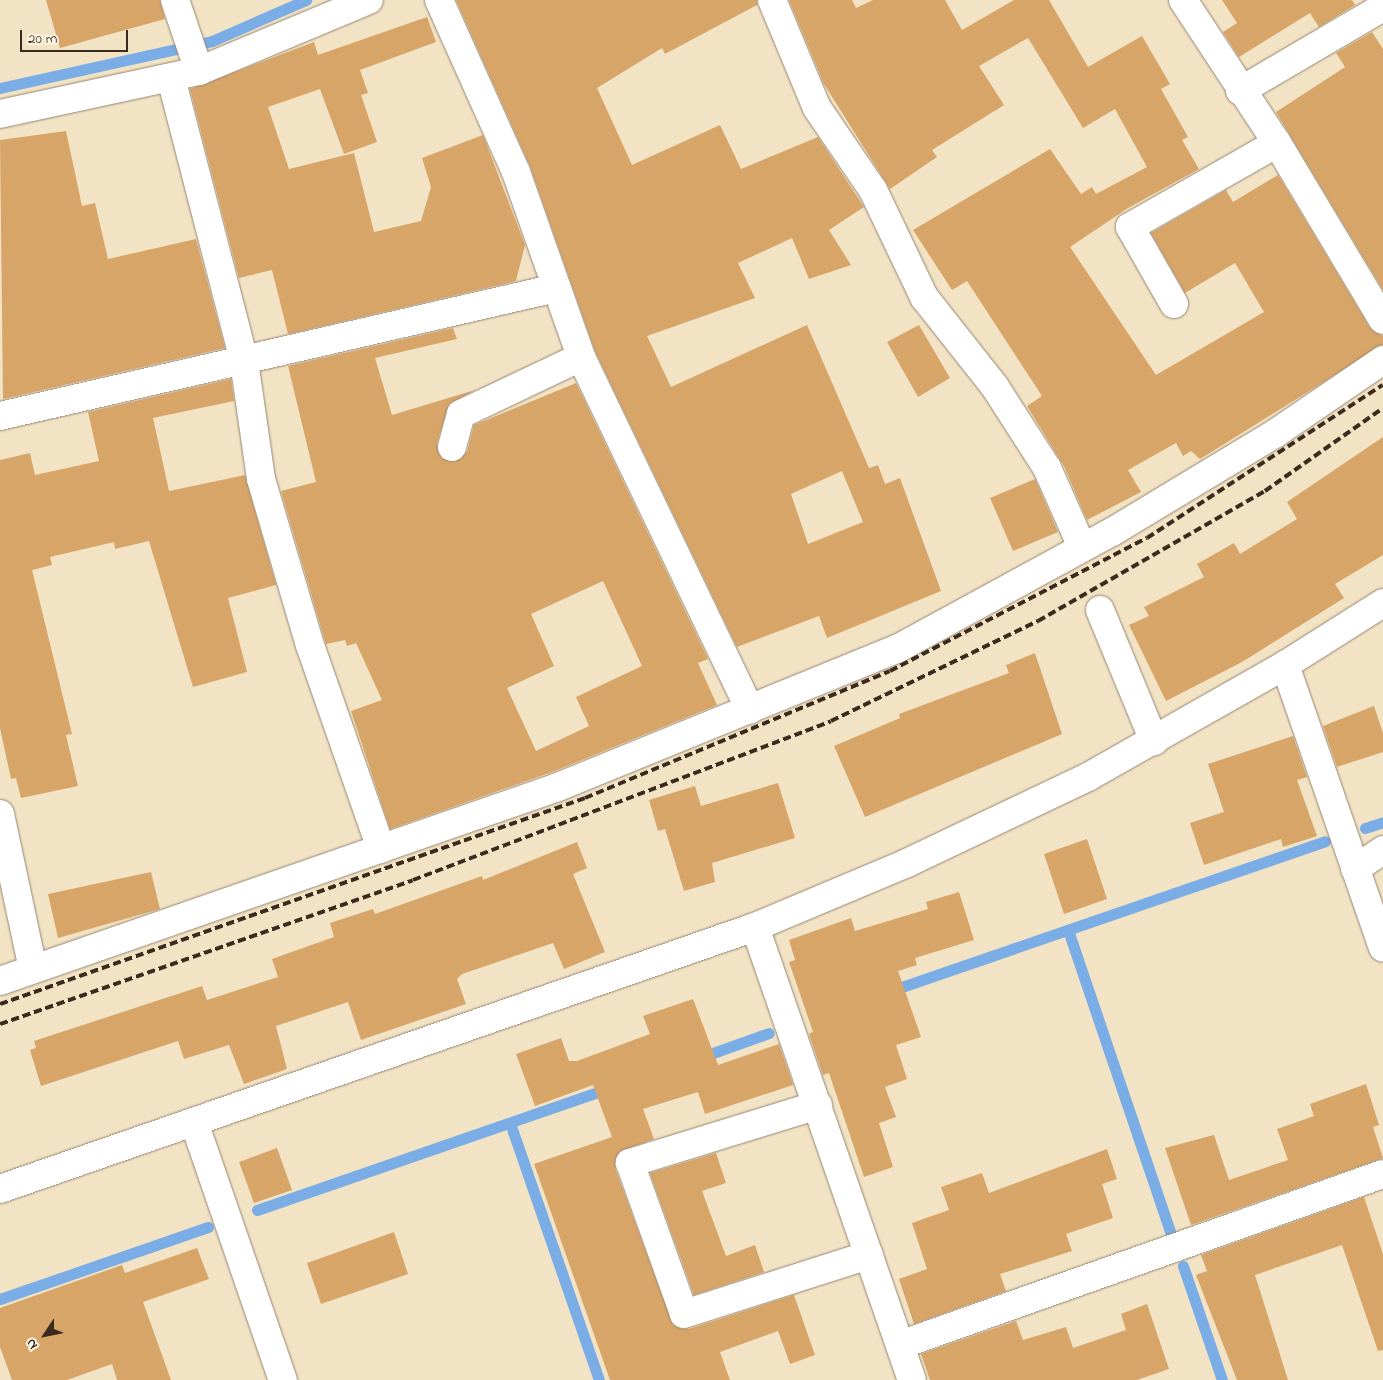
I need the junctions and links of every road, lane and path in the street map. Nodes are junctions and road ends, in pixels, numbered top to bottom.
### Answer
1 (174, 0) edge
2 (369, 0) edge
3 (439, 0) edge
4 (772, 0) edge
5 (1183, 0) edge
6 (332, 7) edge
7 (1383, 7) edge
8 (196, 64) junction
9 (170, 78) junction
10 (1240, 90) junction
11 (0, 114) edge
12 (1277, 143) junction
13 (556, 288) junction
14 (1174, 304) dead end
15 (1383, 320) edge
16 (581, 357) junction
17 (1383, 360) edge
18 (244, 361) junction
19 (0, 416) edge
20 (452, 447) dead end
21 (1082, 547) junction
22 (1383, 603) edge
23 (1100, 610) dead end
24 (1286, 665) junction
25 (750, 710) junction
26 (1154, 741) junction
27 (0, 814) edge
28 (381, 849) junction
29 (1383, 850) edge
30 (1356, 869) junction
31 (756, 927) junction
32 (1383, 948) edge
33 (34, 970) junction
34 (0, 981) edge
35 (818, 1105) junction
36 (194, 1122) junction
37 (1383, 1174) edge
38 (0, 1189) edge
39 (869, 1255) junction
40 (900, 1345) junction
41 (283, 1380) edge
42 (912, 1380) edge

1 - 8 street
2 - 6 street
3 - 13 street
4 - 21 street
5 - 10 street
6 - 8 street
7 - 10 street
8 - 9 street
9 - 11 street
9 - 18 street
10 - 12 street
12 - 14 street
12 - 15 street
13 - 16 street
13 - 18 street
16 - 20 street
16 - 25 street
17 - 21 street
18 - 19 street
18 - 28 street
21 - 25 street
22 - 24 street
23 - 26 street
24 - 26 street
24 - 30 street
25 - 28 street
26 - 31 street
27 - 33 street
28 - 33 street
29 - 30 street
30 - 32 street
31 - 35 street
31 - 36 street
33 - 34 street
35 - 39 street
35 - 39 street
36 - 38 street
36 - 41 street
37 - 40 street
39 - 40 street
40 - 42 street

